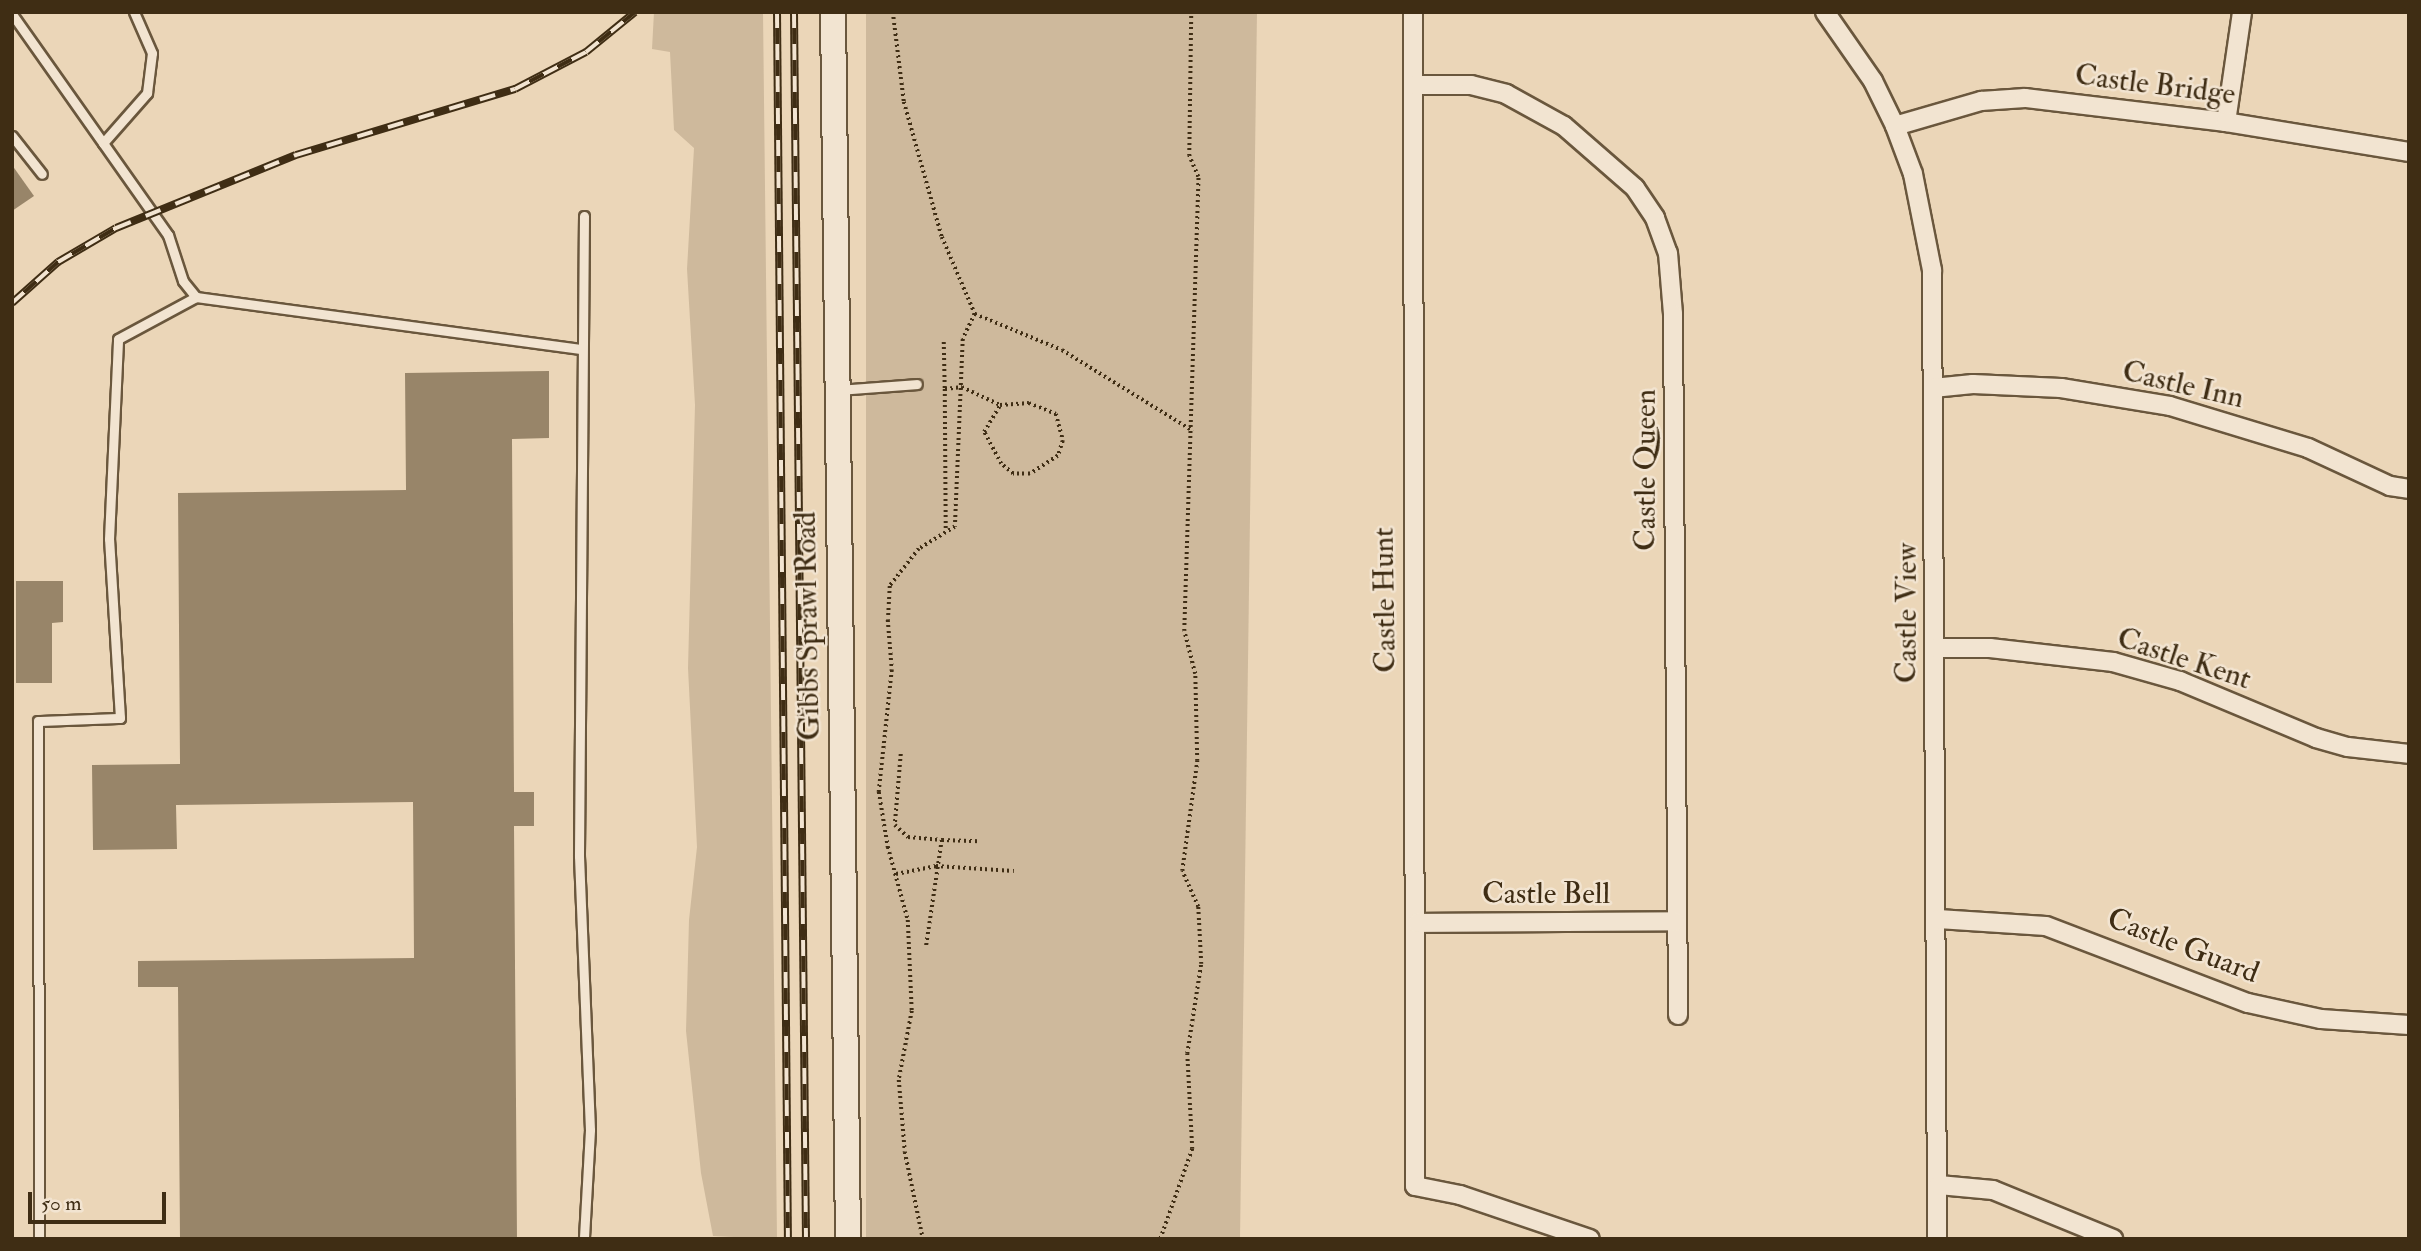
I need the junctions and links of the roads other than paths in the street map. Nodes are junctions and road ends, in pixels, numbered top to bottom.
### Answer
1 (134, 12) edge
2 (833, 12) edge
3 (1413, 12) edge
4 (1825, 12) edge
5 (2242, 12) edge
6 (12, 14) edge
7 (1413, 85) junction
8 (2226, 122) junction
9 (1895, 126) junction
10 (12, 136) edge
11 (103, 143) junction
12 (2409, 152) edge
13 (42, 174) dead end
14 (584, 216) dead end
15 (196, 297) junction
16 (581, 349) junction
17 (917, 384) dead end
18 (1933, 388) junction
19 (835, 391) junction
20 (2409, 489) edge
21 (1934, 648) junction
22 (2409, 754) edge
23 (1938, 919) junction
24 (1675, 921) junction
25 (1417, 923) junction
26 (1678, 1015) dead end
27 (2409, 1025) edge
28 (1939, 1185) junction
29 (38, 1239) edge
30 (584, 1239) edge
31 (848, 1239) edge
32 (1590, 1239) edge
33 (1937, 1239) edge
34 (2113, 1239) edge

1 - 11 lane
2 - 19 main road, Gibbs Sprawl Road
3 - 7 street, Castle Hunt
4 - 9 street, Castle View
5 - 8 street
6 - 11 lane
7 - 24 street, Castle Queen
7 - 25 street, Castle Hunt
8 - 9 street, Castle Bridge
8 - 12 street, Castle Bridge
9 - 18 street, Castle View
10 - 13 lane
11 - 15 lane
14 - 16 lane
15 - 16 lane
15 - 29 lane
16 - 30 lane
17 - 19 lane
18 - 20 street, Castle Inn
18 - 21 street, Castle View
19 - 31 main road, Gibbs Sprawl Road
21 - 22 street, Castle Kent
21 - 23 street, Castle View
23 - 27 street, Castle Guard
23 - 28 street, Castle View
24 - 25 street, Castle Bell
24 - 26 street, Castle Queen
25 - 32 street, Castle Hunt
28 - 33 street, Castle View
28 - 34 street

